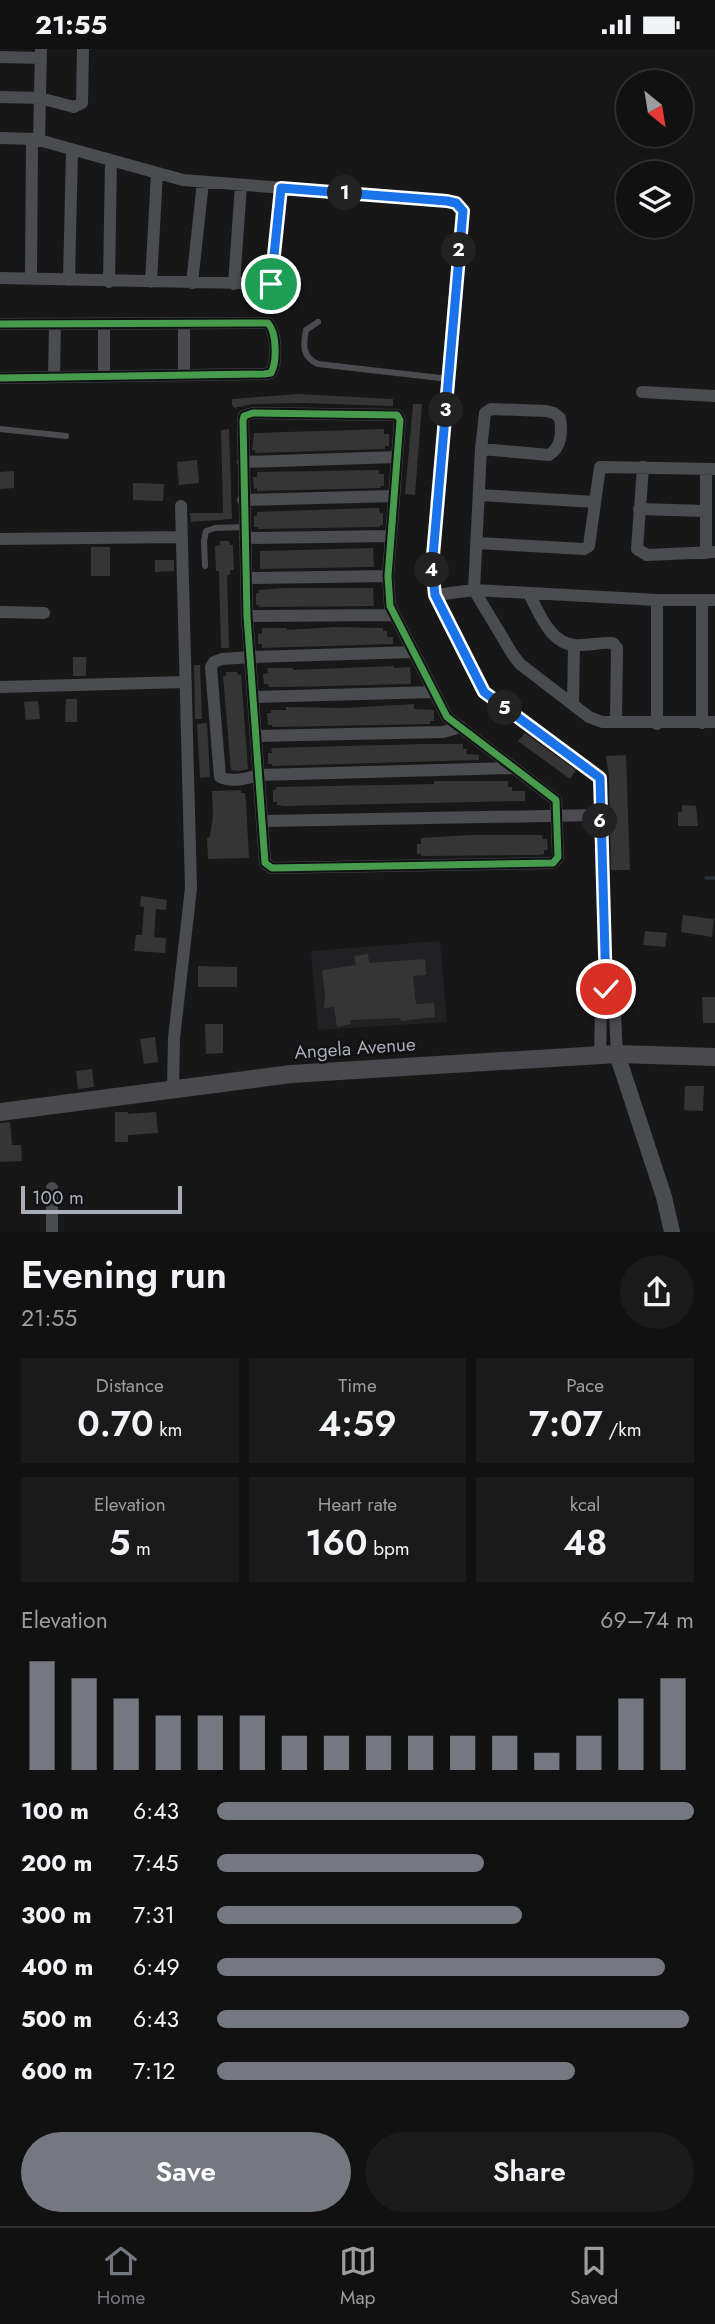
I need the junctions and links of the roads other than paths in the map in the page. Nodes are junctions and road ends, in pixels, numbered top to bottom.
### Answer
1 (83, 49) edge
2 (41, 53) edge
3 (0, 57) edge
4 (0, 97) edge
5 (40, 98) junction
6 (0, 138) edge
7 (36, 140) junction
8 (72, 150) junction
9 (111, 160) junction
10 (157, 173) junction
11 (203, 182) junction
12 (241, 185) junction
13 (281, 188) junction
14 (0, 278) edge
15 (31, 278) junction
16 (69, 280) junction
17 (109, 282) junction
18 (151, 282) junction
19 (192, 283) junction
20 (233, 283) junction
21 (271, 284) junction
22 (289, 285) dead end
23 (318, 322) dead end
24 (0, 324) edge
25 (55, 324) junction
26 (104, 324) junction
27 (184, 324) junction
28 (184, 374) junction
29 (104, 376) junction
30 (54, 377) junction
31 (0, 378) edge
32 (449, 379) junction
33 (642, 392) dead end
34 (715, 396) edge
35 (0, 429) edge
36 (66, 436) dead end
37 (481, 449) junction
38 (397, 457) junction
39 (243, 462) junction
40 (643, 467) junction
41 (711, 469) edge
42 (480, 495) junction
43 (394, 496) junction
44 (243, 500) junction
45 (595, 502) junction
46 (181, 506) dead end
47 (639, 509) junction
48 (705, 511) junction
49 (245, 533) junction
50 (391, 536) junction
51 (182, 537) junction
52 (0, 539) edge
53 (477, 543) junction
54 (710, 553) edge
55 (205, 566) dead end
56 (388, 576) junction
57 (247, 578) junction
58 (474, 590) junction
59 (529, 594) junction
60 (435, 595) junction
61 (657, 600) junction
62 (709, 600) edge
63 (0, 612) edge
64 (44, 613) dead end
65 (394, 615) junction
66 (247, 616) junction
67 (574, 645) junction
68 (413, 652) junction
69 (251, 657) junction
70 (186, 682) junction
71 (0, 687) edge
72 (434, 692) junction
73 (254, 697) junction
74 (573, 704) junction
75 (616, 721) junction
76 (708, 723) edge
77 (657, 724) junction
78 (461, 727) junction
79 (257, 736) junction
80 (514, 768) junction
81 (260, 775) junction
82 (556, 815) junction
83 (600, 815) junction
84 (264, 821) junction
85 (609, 1055) junction
86 (715, 1057) edge
87 (173, 1090) junction
88 (0, 1112) edge
89 (52, 1188) dead end
90 (52, 1232) edge
91 (672, 1232) edge

1 - 5 street
2 - 3 street
2 - 5 street
4 - 5 street
5 - 7 street
6 - 7 street
7 - 8 street
7 - 15 street
8 - 9 street
8 - 16 street
9 - 10 street
9 - 17 street
10 - 11 street
10 - 18 street
11 - 12 street
11 - 19 street
12 - 13 street
12 - 20 street
13 - 21 street
13 - 32 street
14 - 15 street
15 - 16 street
16 - 17 street
17 - 18 street
18 - 19 street
19 - 20 street
20 - 21 street
21 - 22 street
23 - 32 lane
24 - 25 street
25 - 26 street
25 - 30 street
26 - 27 street
26 - 29 street
27 - 28 street
27 - 28 street
28 - 29 street
29 - 30 street
30 - 31 street
32 - 60 street
33 - 34 street
35 - 36 lane
37 - 37 street
37 - 42 street
38 - 39 street
38 - 39 street
38 - 43 street
39 - 44 street
40 - 41 street
40 - 45 street
40 - 47 street
41 - 48 street
42 - 45 street
42 - 53 street
43 - 44 street
43 - 50 street
44 - 49 street
45 - 53 street
46 - 51 street
47 - 48 street
47 - 54 street
48 - 54 street
49 - 50 street
49 - 55 lane
49 - 57 street
50 - 56 street
51 - 52 street
51 - 70 street
53 - 58 street
56 - 57 street
56 - 65 street
57 - 66 street
58 - 59 street
58 - 60 street
58 - 74 street
59 - 61 street
59 - 67 street
60 - 83 street
61 - 62 street
61 - 77 street
62 - 76 street
63 - 64 street
65 - 66 street
65 - 68 street
66 - 69 street
67 - 74 street
67 - 75 street
68 - 69 street
68 - 72 street
69 - 73 street
69 - 81 street
70 - 71 street
70 - 87 street
72 - 73 street
72 - 78 street
73 - 79 street
74 - 75 street
75 - 77 street
76 - 77 street
78 - 79 street
78 - 80 street
79 - 81 street
80 - 81 street
80 - 82 street
81 - 84 street
82 - 83 street
82 - 84 street
82 - 84 street
83 - 85 street
85 - 86 main road, Angela Avenue
85 - 87 main road, Angela Avenue
85 - 91 street
87 - 88 main road, Angela Avenue
89 - 90 street

